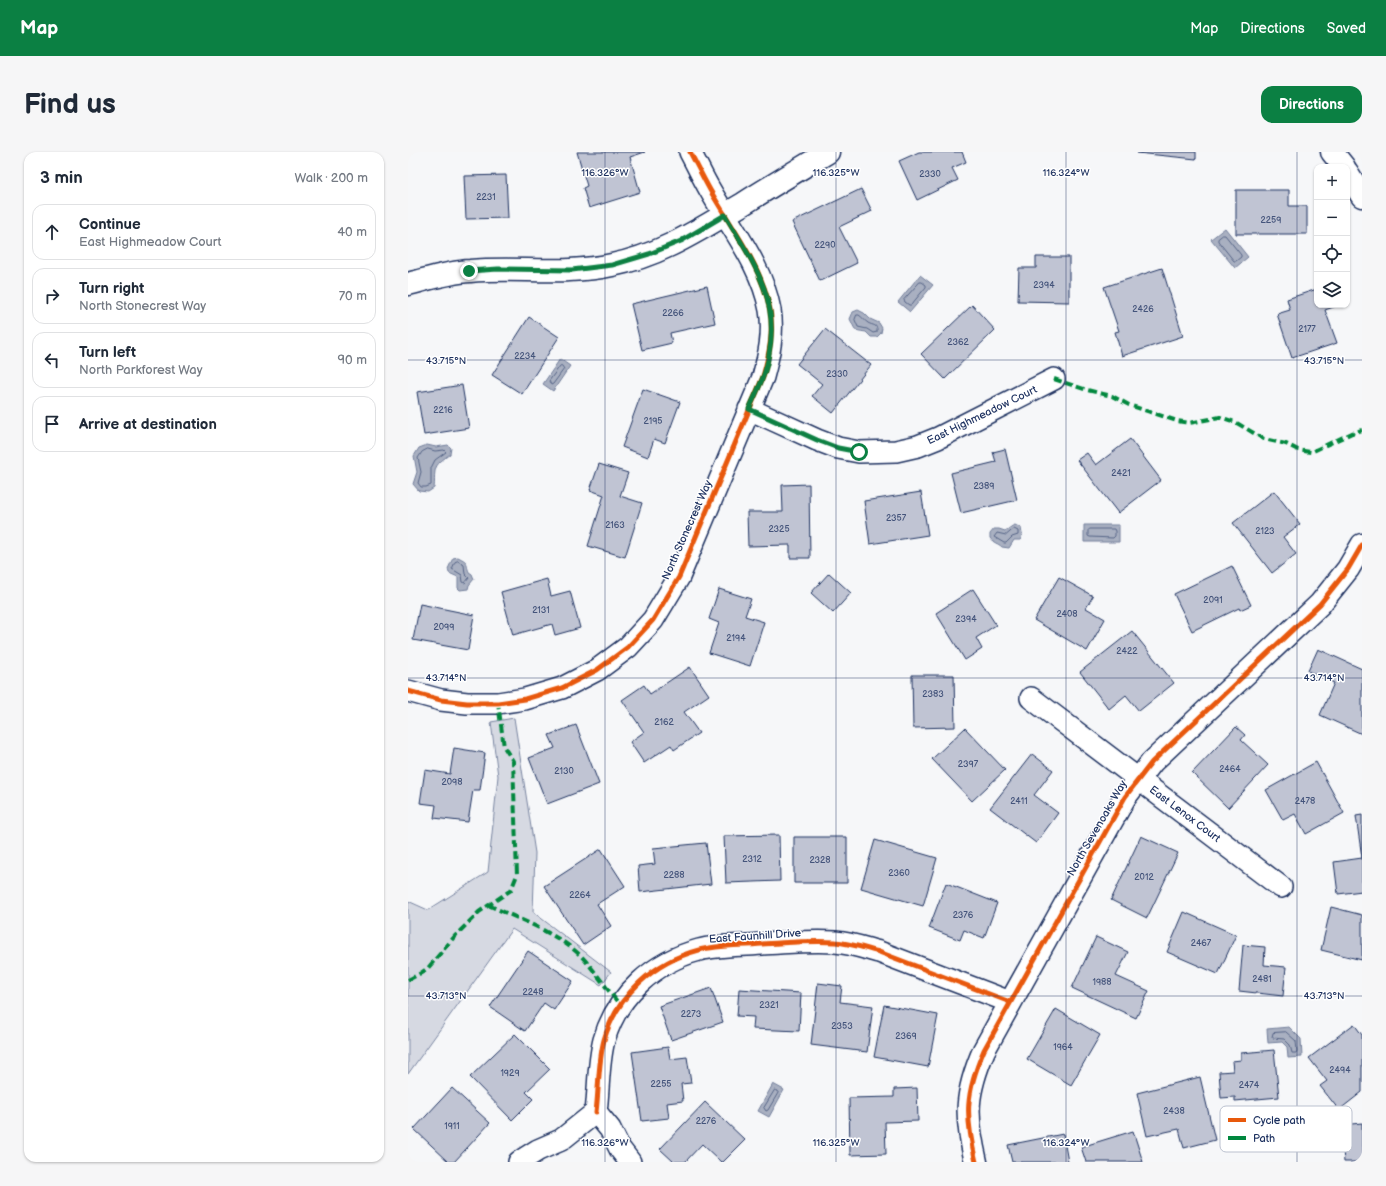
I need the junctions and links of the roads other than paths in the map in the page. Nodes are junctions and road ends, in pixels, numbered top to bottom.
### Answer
1 (690, 152) edge
2 (828, 152) edge
3 (1332, 152) edge
4 (1342, 164) edge
5 (1350, 177) edge
6 (1362, 196) edge
7 (725, 215) junction
8 (408, 284) edge
9 (1054, 379) dead end
10 (749, 409) junction
11 (1362, 546) edge
12 (408, 691) edge
13 (1031, 698) dead end
14 (1138, 779) junction
15 (1281, 887) dead end
16 (1010, 1002) junction
17 (596, 1112) junction
18 (519, 1162) edge
19 (630, 1162) edge
20 (976, 1162) edge

1 - 7 street, North Stonecrest Way
2 - 7 street
3 - 4 street
5 - 6 street
7 - 8 street
7 - 10 street, North Stonecrest Way
9 - 10 street, East Highmeadow Court
10 - 12 street, North Stonecrest Way
11 - 14 street, North Sevenoaks Way
13 - 14 street, East Lenox Court
14 - 15 street, East Lenox Court
14 - 16 street, North Sevenoaks Way
16 - 17 street, East Faunhill Drive
16 - 20 street, North Sevenoaks Way
17 - 18 street
17 - 19 street

